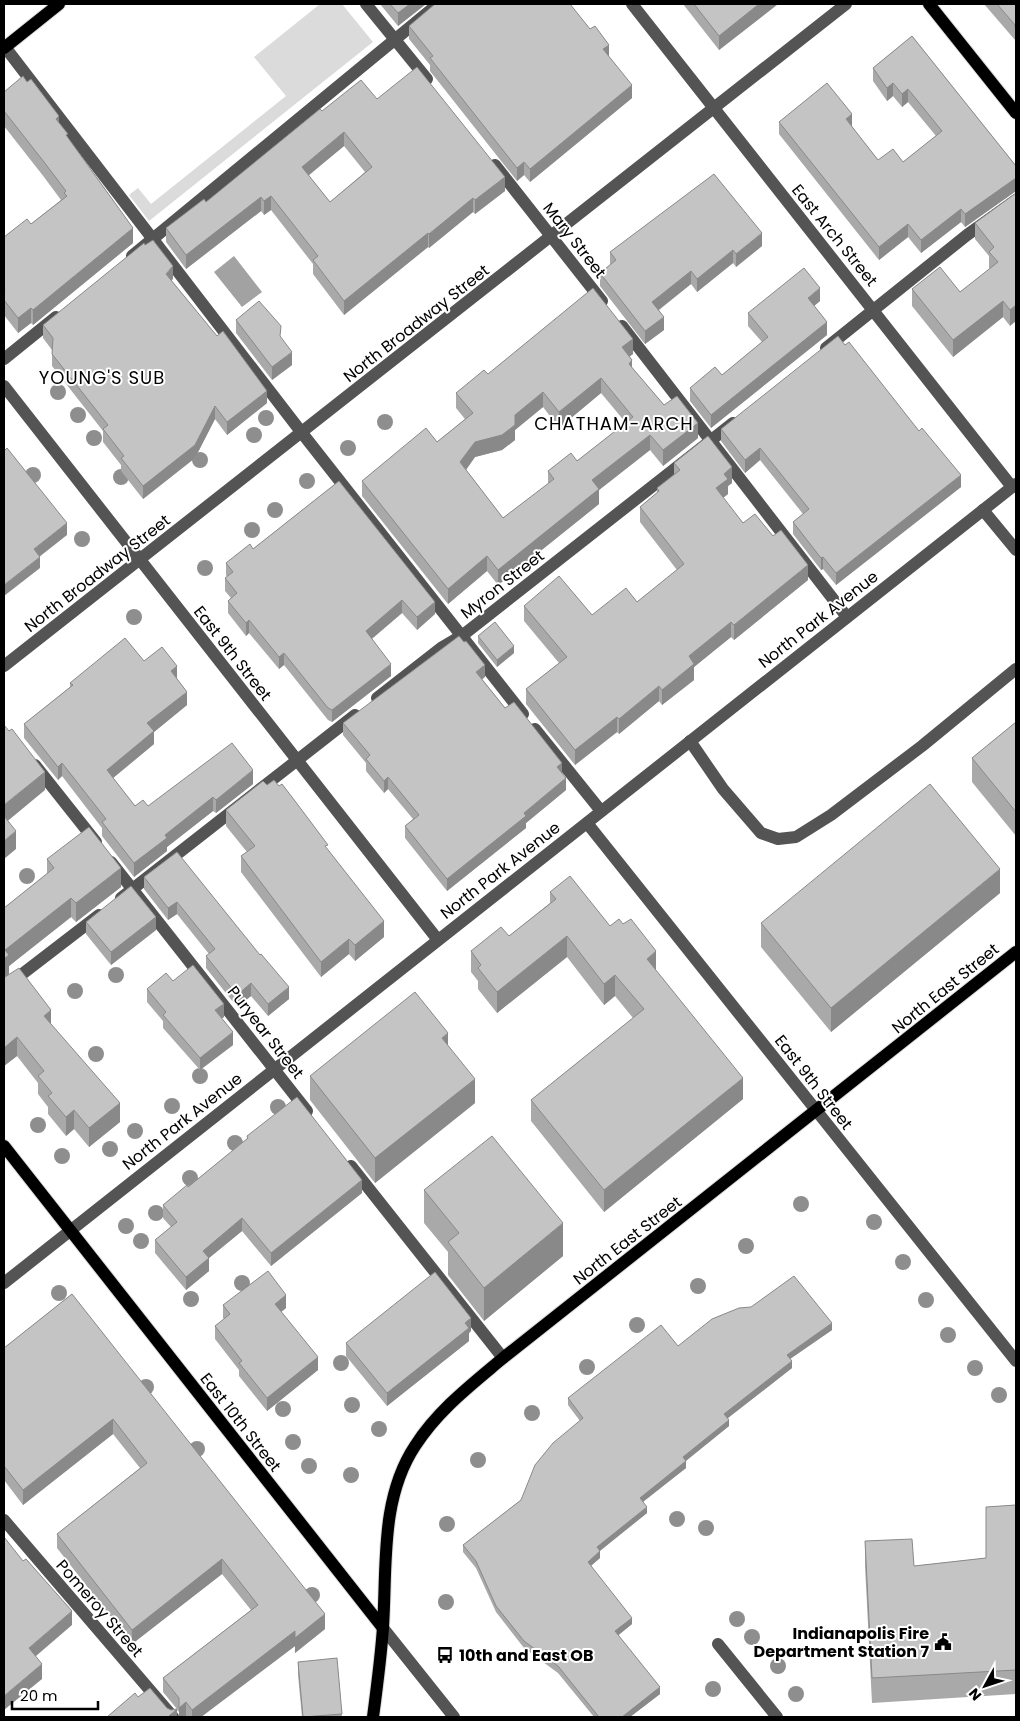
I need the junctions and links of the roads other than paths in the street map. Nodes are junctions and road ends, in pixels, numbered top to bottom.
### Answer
1 (60, 4) edge
2 (366, 4) edge
3 (438, 4) edge
4 (632, 4) edge
5 (846, 4) edge
6 (930, 4) edge
7 (395, 40) junction
8 (4, 48) edge
9 (432, 86) edge
10 (714, 109) junction
11 (1016, 113) edge
12 (488, 156) edge
13 (1016, 200) edge
14 (552, 237) junction
15 (153, 239) junction
16 (124, 262) edge
17 (67, 308) edge
18 (874, 311) junction
19 (819, 355) edge
20 (4, 360) edge
21 (4, 386) edge
22 (741, 416) edge
23 (302, 432) junction
24 (710, 441) junction
25 (1014, 485) edge
26 (983, 510) junction
27 (1016, 550) edge
28 (139, 560) junction
29 (847, 617) junction
30 (463, 635) junction
31 (4, 666) edge
32 (1016, 668) edge
33 (690, 741) junction
34 (28, 756) edge
35 (297, 760) junction
36 (602, 811) junction
37 (587, 823) junction
38 (133, 889) junction
39 (438, 940) junction
40 (1016, 952) edge
41 (4, 988) edge
42 (274, 1069) junction
43 (816, 1111) junction
44 (317, 1123) edge
45 (4, 1146) edge
46 (341, 1153) edge
47 (69, 1230) junction
48 (4, 1283) edge
49 (504, 1358) junction
50 (1016, 1361) edge
51 (4, 1520) edge
52 (383, 1628) junction
53 (718, 1644) dead end
54 (173, 1717) edge
55 (373, 1717) edge
56 (454, 1717) edge
57 (777, 1717) edge

1 - 8 main road
2 - 7 street
3 - 7 street
4 - 10 street, East Arch Street
5 - 10 street, North Broadway Street
6 - 11 main road
7 - 9 street
7 - 15 street
8 - 15 street
10 - 14 street, North Broadway Street
10 - 18 street, East Arch Street
12 - 14 street, Mary Street
13 - 18 street
14 - 23 street, North Broadway Street
14 - 24 street, Mary Street
15 - 16 street
15 - 23 street
17 - 20 street
18 - 19 street
18 - 25 street, East Arch Street
21 - 28 street, East 9th Street
22 - 24 street, Myron Street
23 - 28 street, North Broadway Street
23 - 30 street
24 - 29 street, Mary Street
24 - 30 street, Myron Street
25 - 26 street, North Park Avenue
26 - 27 street
26 - 29 street, North Park Avenue
28 - 31 street, North Broadway Street
28 - 35 street, East 9th Street
29 - 33 street, North Park Avenue
30 - 35 street, Myron Street
30 - 36 street
32 - 33 street
33 - 36 street, North Park Avenue
34 - 38 street, Puryear Street
35 - 38 street, Myron Street
35 - 39 street, East 9th Street
36 - 37 street, North Park Avenue
37 - 39 street, North Park Avenue
37 - 43 street, East 9th Street
38 - 41 street, Myron Street
38 - 42 street, Puryear Street
39 - 42 street, North Park Avenue
40 - 43 main road, North East Street
42 - 44 street, Puryear Street
42 - 47 street, North Park Avenue
43 - 49 main road, North East Street
43 - 50 street, East 9th Street
45 - 47 main road, East 10th Street
46 - 49 street
47 - 48 street, North Park Avenue
47 - 52 main road, East 10th Street
49 - 52 main road, North East Street
51 - 54 street, Pomeroy Street
52 - 55 main road, North East Street
52 - 56 street, East 10th Street
53 - 57 street

